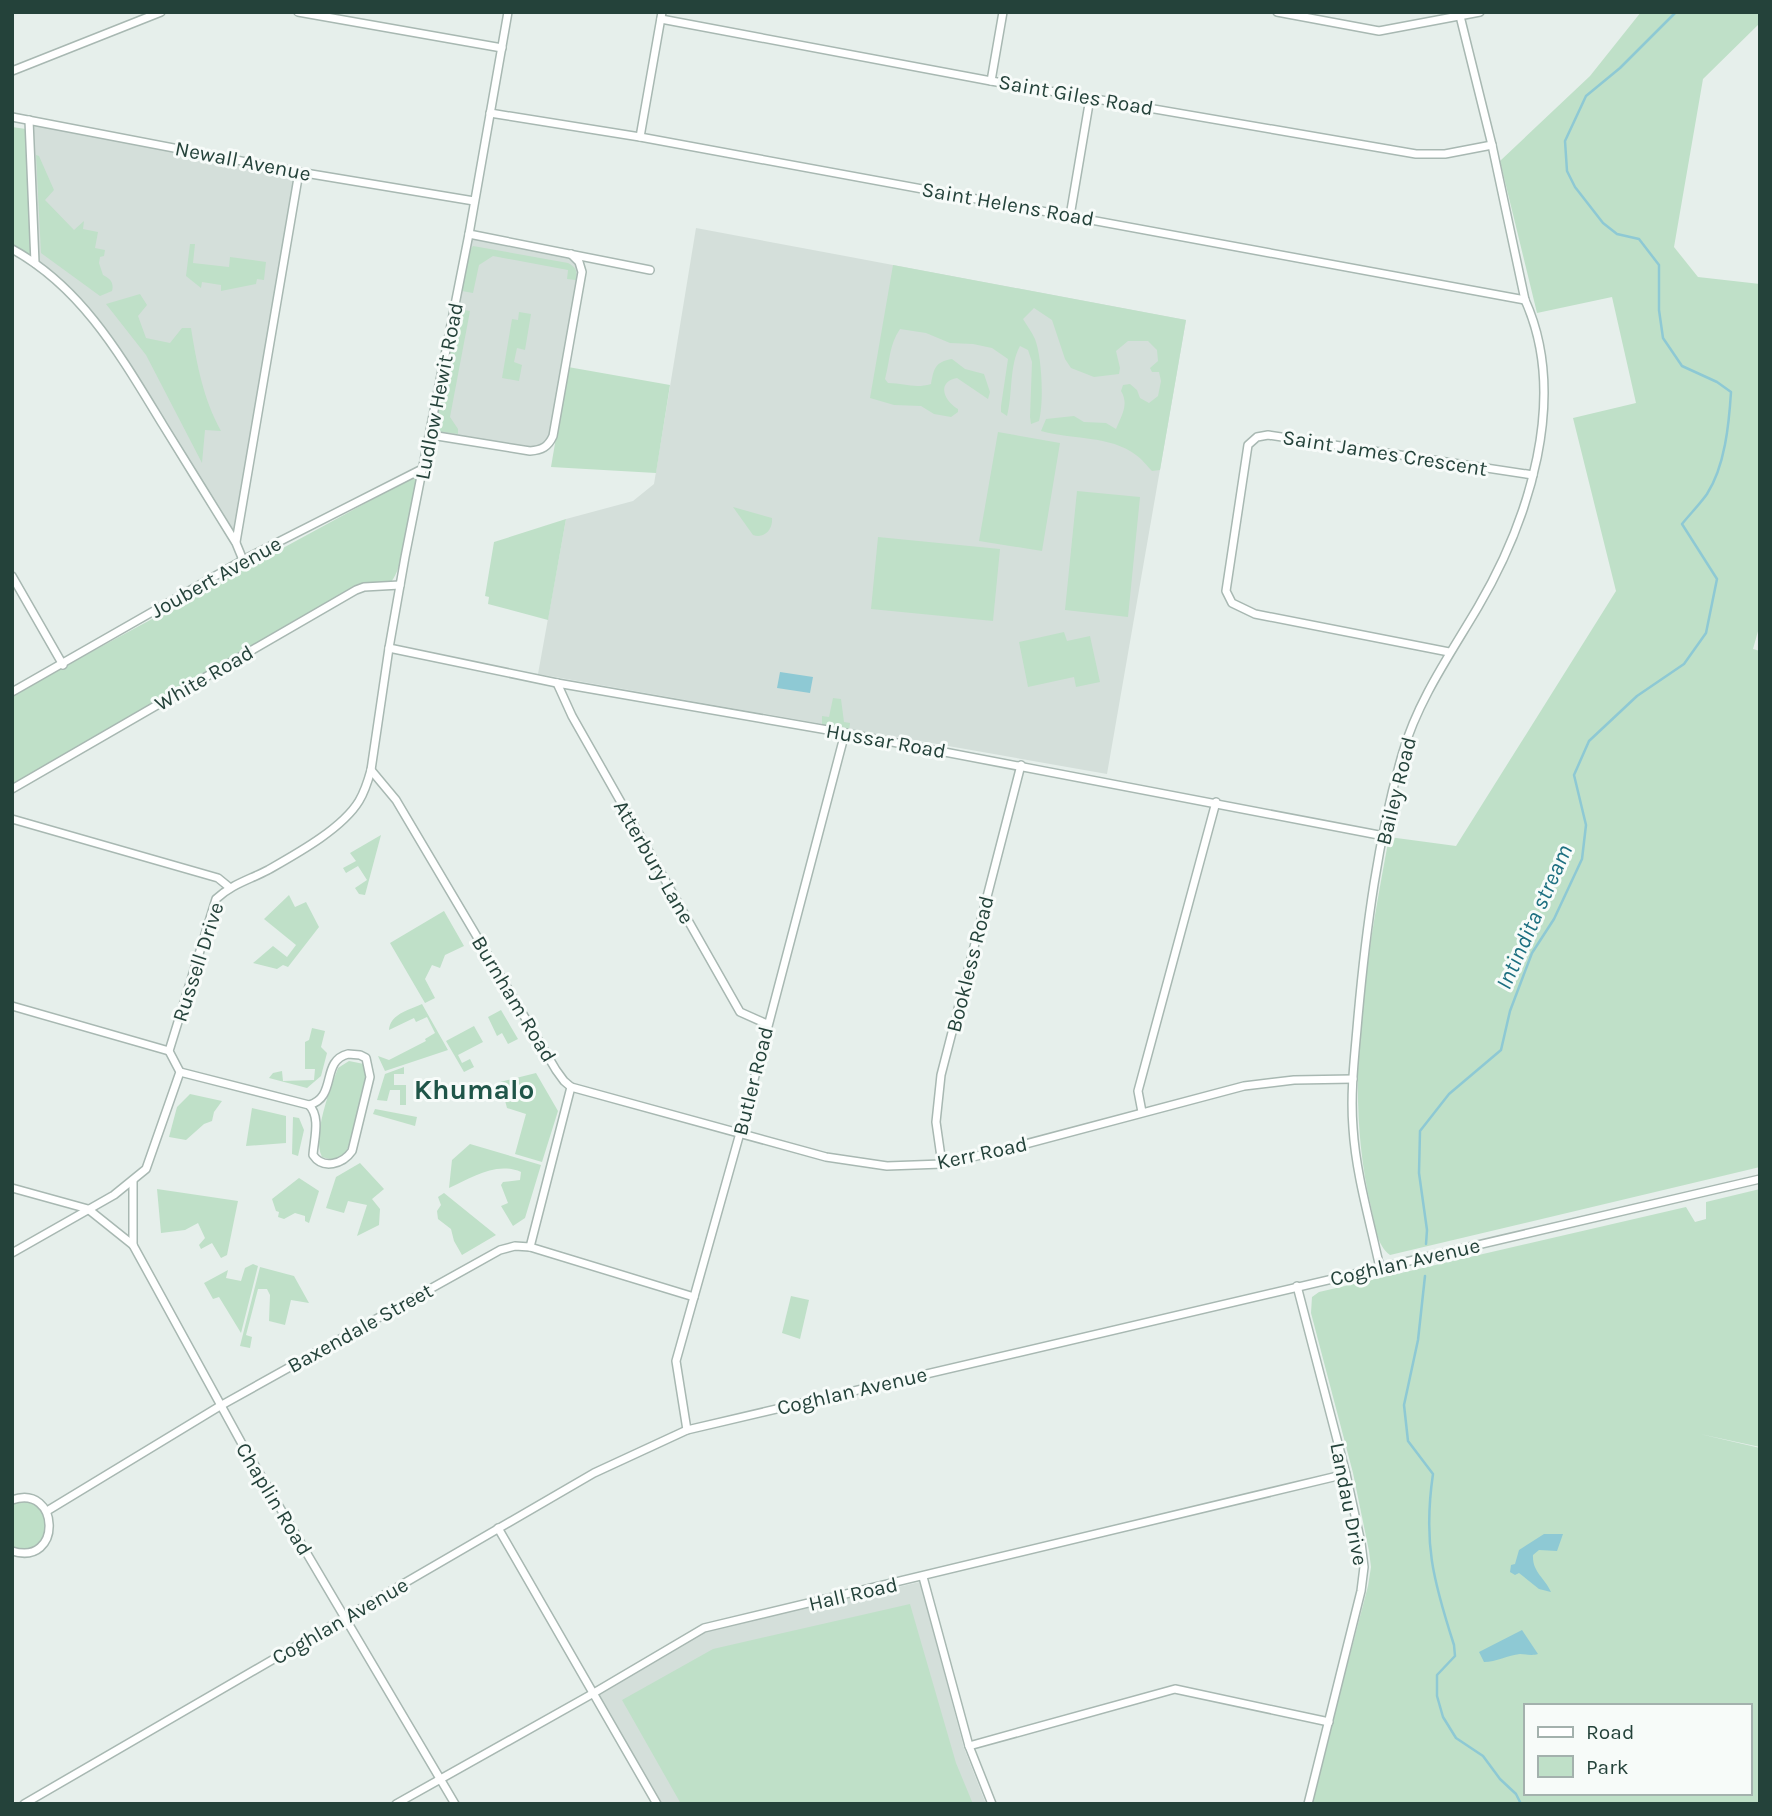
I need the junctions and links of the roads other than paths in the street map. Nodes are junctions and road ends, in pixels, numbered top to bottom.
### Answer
1 (161, 12) edge
2 (298, 12) edge
3 (508, 12) edge
4 (1003, 12) edge
5 (1277, 12) edge
6 (1480, 12) edge
7 (1459, 14) edge
8 (662, 15) edge
9 (502, 48) junction
10 (12, 71) edge
11 (991, 81) junction
12 (1090, 98) junction
13 (490, 113) junction
14 (12, 117) edge
15 (29, 120) junction
16 (639, 137) junction
17 (1492, 145) junction
18 (299, 172) junction
19 (474, 201) junction
20 (1070, 216) junction
21 (469, 234) junction
22 (12, 249) edge
23 (571, 254) junction
24 (35, 264) junction
25 (650, 270) dead end
26 (1525, 300) junction
27 (430, 435) junction
28 (424, 468) junction
29 (1532, 475) junction
30 (236, 543) junction
31 (243, 560) junction
32 (12, 576) edge
33 (400, 585) junction
34 (389, 648) junction
35 (1449, 652) junction
36 (63, 665) junction
37 (557, 683) junction
38 (12, 692) edge
39 (845, 733) junction
40 (1021, 765) junction
41 (371, 771) junction
42 (12, 789) edge
43 (1216, 802) junction
44 (12, 819) edge
45 (1384, 836) junction
46 (229, 887) junction
47 (12, 1006) edge
48 (767, 1024) junction
49 (169, 1051) junction
50 (180, 1072) junction
51 (1353, 1079) junction
52 (571, 1087) junction
53 (309, 1105) junction
54 (1142, 1112) junction
55 (740, 1133) junction
56 (942, 1164) junction
57 (136, 1179) junction
58 (1760, 1179) edge
59 (12, 1188) edge
60 (88, 1209) junction
61 (133, 1245) junction
62 (530, 1247) junction
63 (12, 1253) edge
64 (1380, 1268) junction
65 (1297, 1286) junction
66 (694, 1297) junction
67 (220, 1406) junction
68 (687, 1430) junction
69 (1346, 1475) junction
70 (12, 1500) edge
71 (47, 1511) junction
72 (498, 1528) junction
73 (12, 1551) edge
74 (923, 1577) junction
75 (346, 1618) junction
76 (592, 1694) junction
77 (1329, 1722) junction
78 (969, 1746) junction
79 (440, 1777) junction
80 (24, 1804) edge
81 (396, 1804) edge
82 (455, 1804) edge
83 (657, 1804) edge
84 (992, 1804) edge
85 (1308, 1804) edge

1 - 10 street
2 - 9 street
3 - 9 street, Ludlow Hewit Road
4 - 11 street
5 - 7 street
6 - 7 street
7 - 17 street, Bailey Road
8 - 11 street, Saint Giles Road
8 - 16 street
9 - 13 street, Ludlow Hewit Road
11 - 12 street, Saint Giles Road
12 - 17 street, Saint Giles Road
12 - 20 street
13 - 16 street, Saint Helens Road
13 - 19 street, Ludlow Hewit Road
14 - 15 street, Newall Avenue
15 - 18 street, Newall Avenue
15 - 24 street
16 - 20 street, Saint Helens Road
17 - 26 street, Bailey Road
18 - 19 street, Newall Avenue
18 - 30 street
19 - 21 street, Ludlow Hewit Road
20 - 26 street, Saint Helens Road
21 - 23 street
21 - 27 street, Ludlow Hewit Road
22 - 24 street
23 - 25 street
23 - 27 street
24 - 30 street
26 - 29 street, Bailey Road
27 - 28 street, Ludlow Hewit Road
28 - 31 street, Joubert Avenue
28 - 33 street, Ludlow Hewit Road
29 - 35 street, Bailey Road
29 - 35 street, Saint James Crescent
30 - 31 street
31 - 36 street, Joubert Avenue
32 - 36 street
33 - 34 street, Ludlow Hewit Road
33 - 42 street, White Road
34 - 37 street, Hussar Road
34 - 41 street, Ludlow Hewit Road
35 - 45 street, Bailey Road
36 - 38 street, Joubert Avenue
37 - 39 street, Hussar Road
37 - 48 street, Atterbury Lane
39 - 40 street, Hussar Road
39 - 48 street, Butler Road
40 - 43 street, Hussar Road
40 - 56 street, Bookless Road
41 - 46 street, Russell Drive
41 - 52 street, Burnham Road
43 - 45 street, Hussar Road
43 - 54 street
44 - 46 street
45 - 51 street, Bailey Road
46 - 49 street, Russell Drive
47 - 49 street
48 - 55 street, Butler Road
49 - 50 street
50 - 53 street
50 - 57 street
51 - 54 street, Kerr Road
51 - 64 street, Bailey Road
52 - 55 street, Kerr Road
52 - 62 street
53 - 53 street
54 - 56 street, Kerr Road
55 - 56 street, Kerr Road
55 - 66 street, Butler Road
57 - 60 street
57 - 61 street, Chaplin Road
58 - 64 street, Coghlan Avenue
59 - 60 street
60 - 61 street
60 - 63 street
61 - 67 street, Chaplin Road
62 - 66 street, Baxendale Street
62 - 67 street, Baxendale Street
64 - 65 street, Coghlan Avenue
65 - 68 street, Coghlan Avenue
65 - 69 street, Landau Drive
66 - 68 street, Butler Road
67 - 71 street, Baxendale Street
67 - 75 street, Chaplin Road
68 - 72 street, Coghlan Avenue
69 - 74 street, Hall Road
69 - 77 street, Landau Drive
70 - 71 street
71 - 73 street
72 - 75 street, Coghlan Avenue
72 - 76 street
74 - 76 street, Hall Road
74 - 78 street
75 - 79 street, Chaplin Road
75 - 80 street, Coghlan Avenue
76 - 79 street, Hall Road
76 - 83 street
77 - 78 street
77 - 85 street, Landau Drive
78 - 84 street
79 - 81 street, Hall Road
79 - 82 street, Chaplin Road

